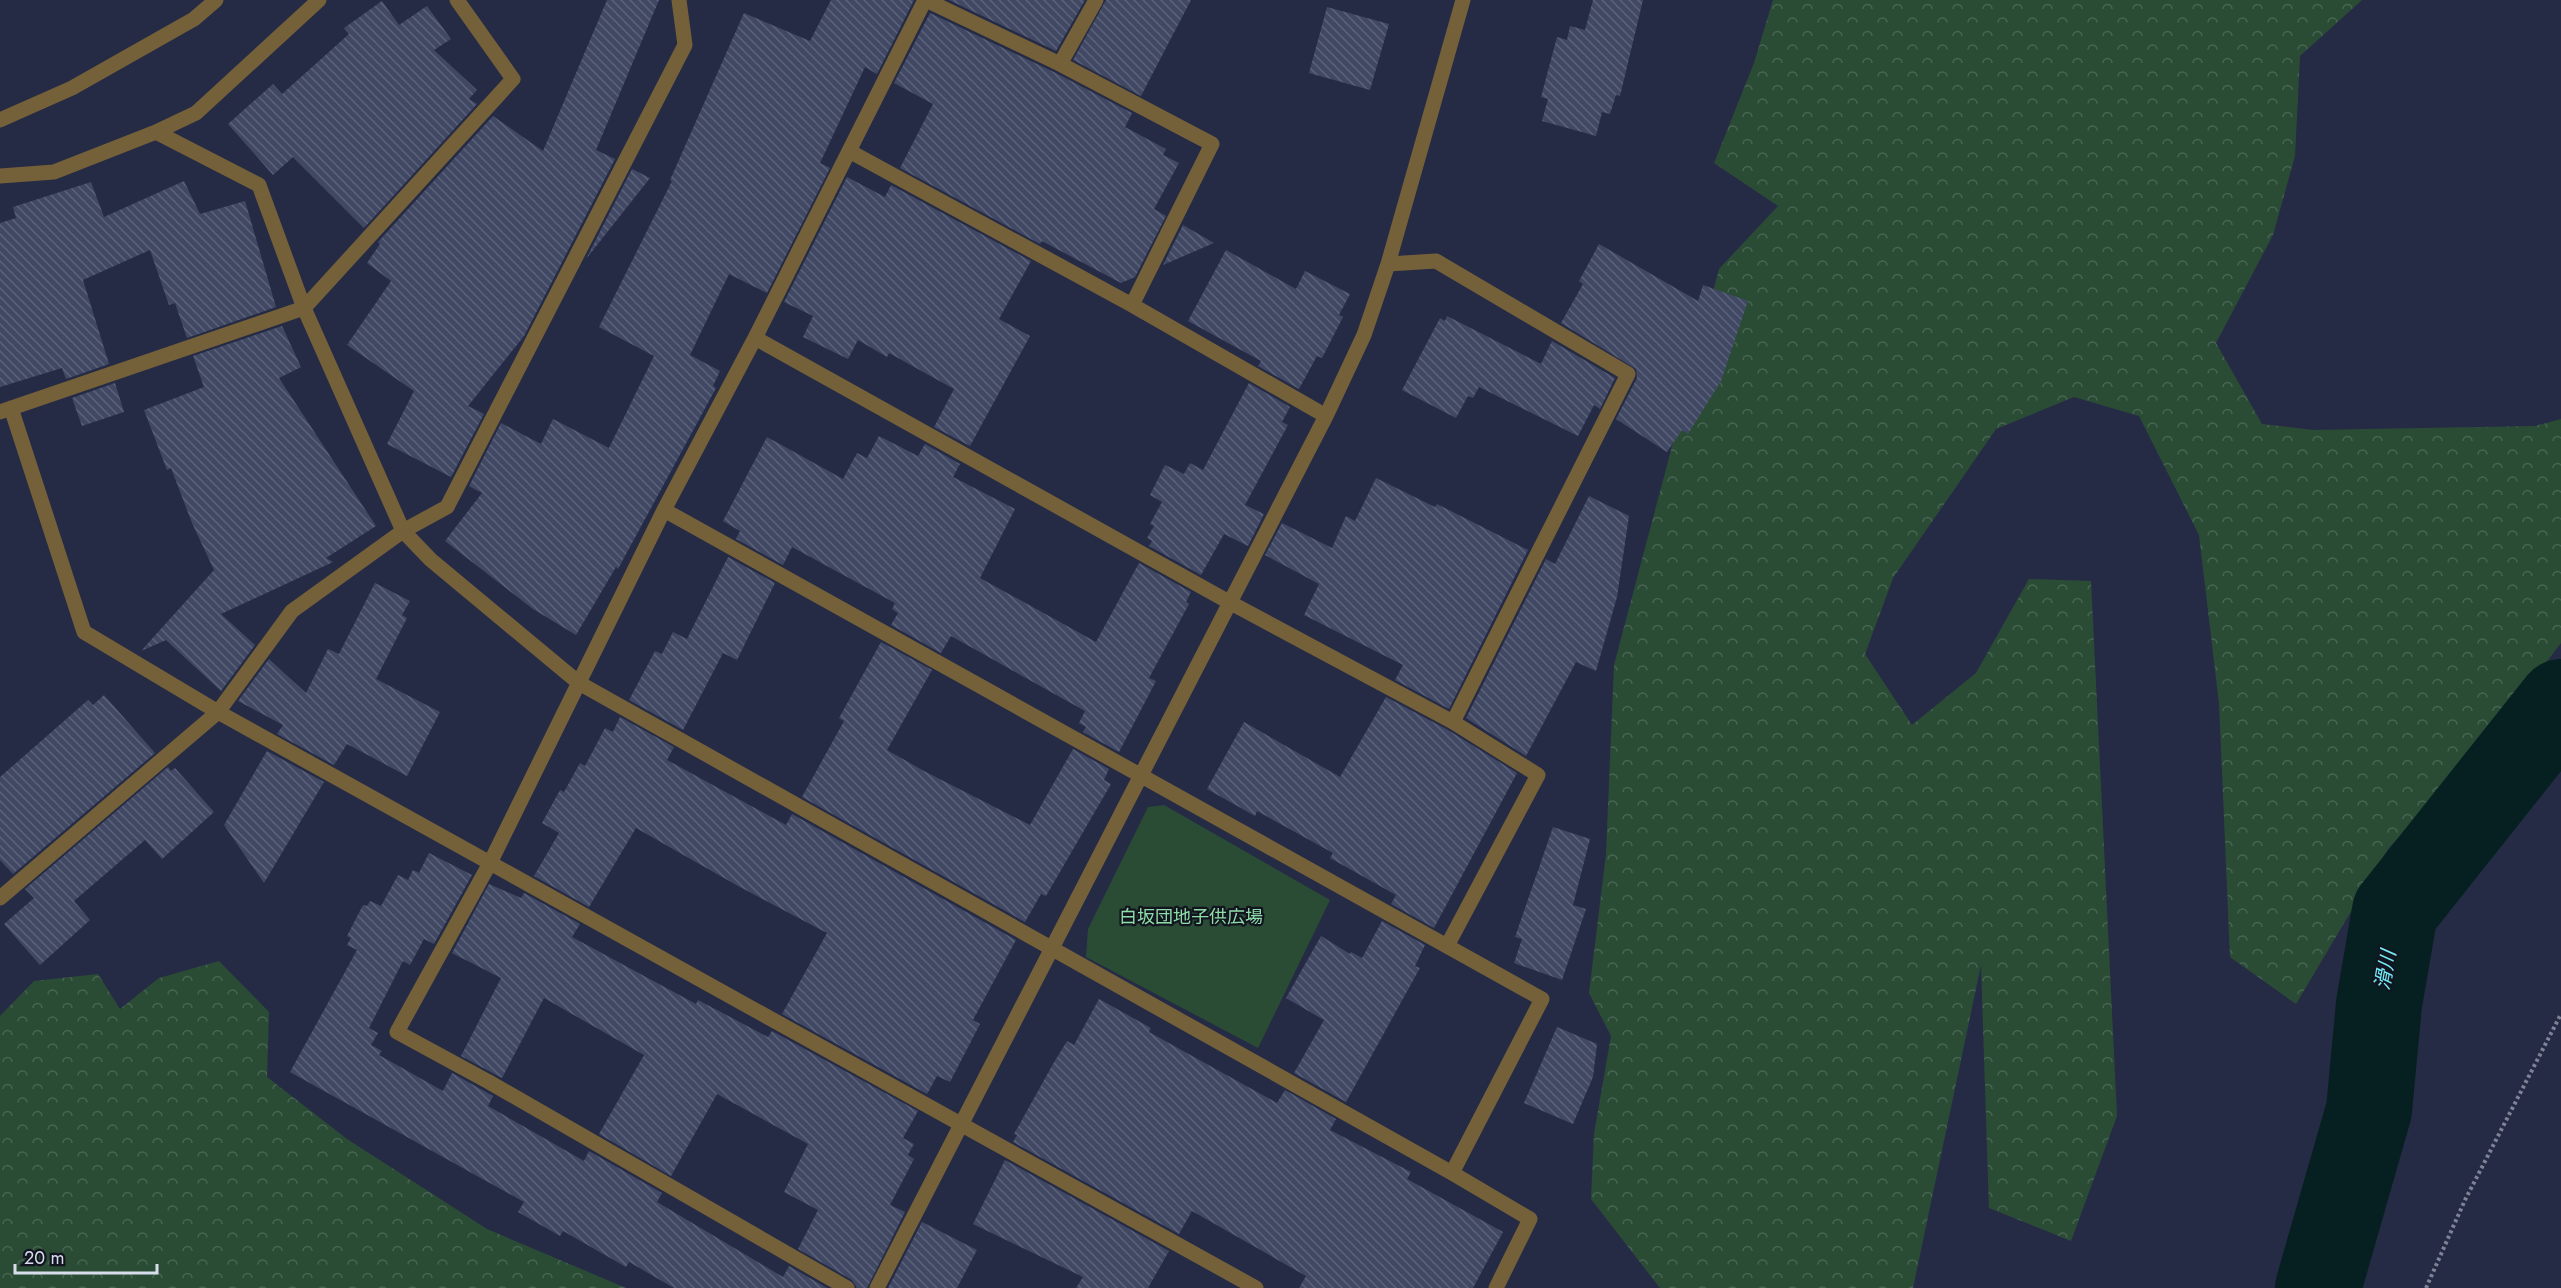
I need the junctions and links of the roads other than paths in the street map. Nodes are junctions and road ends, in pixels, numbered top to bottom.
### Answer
1 (216, 0) edge
2 (319, 0) edge
3 (457, 0) edge
4 (679, 0) edge
5 (926, 0) edge
6 (1096, 0) edge
7 (1463, 0) edge
8 (1060, 64) junction
9 (0, 120) edge
10 (156, 132) junction
11 (849, 151) junction
12 (0, 176) edge
13 (1388, 264) junction
14 (1132, 305) junction
15 (304, 308) junction
16 (755, 338) junction
17 (6, 410) edge
18 (1326, 416) junction
19 (664, 510) junction
20 (403, 531) junction
21 (1229, 602) junction
22 (579, 683) junction
23 (218, 712) junction
24 (1453, 722) junction
25 (1140, 775) junction
26 (489, 863) junction
27 (0, 898) edge
28 (1447, 946) junction
29 (1052, 951) junction
30 (961, 1124) junction
31 (1452, 1173) junction
32 (847, 1288) edge
33 (877, 1288) edge
34 (1256, 1288) edge
35 (1496, 1288) edge

1 - 9 street
2 - 10 street
3 - 15 street
4 - 20 street
5 - 8 street
5 - 11 street
6 - 8 street
7 - 13 street
8 - 14 street
10 - 12 street
10 - 15 street
11 - 14 street
11 - 16 street
13 - 18 street
13 - 24 street
14 - 18 street
15 - 17 street
15 - 20 street
16 - 19 street
16 - 21 street
17 - 23 street
18 - 21 street
19 - 22 street
19 - 25 street
20 - 22 street
20 - 23 street
21 - 24 street
21 - 25 street
22 - 26 street
22 - 29 street
23 - 26 street
23 - 27 street
24 - 28 street
25 - 28 street
25 - 29 street
26 - 30 street
26 - 32 street
28 - 31 street
29 - 30 street
29 - 31 street
30 - 33 street
30 - 34 street
31 - 35 street

